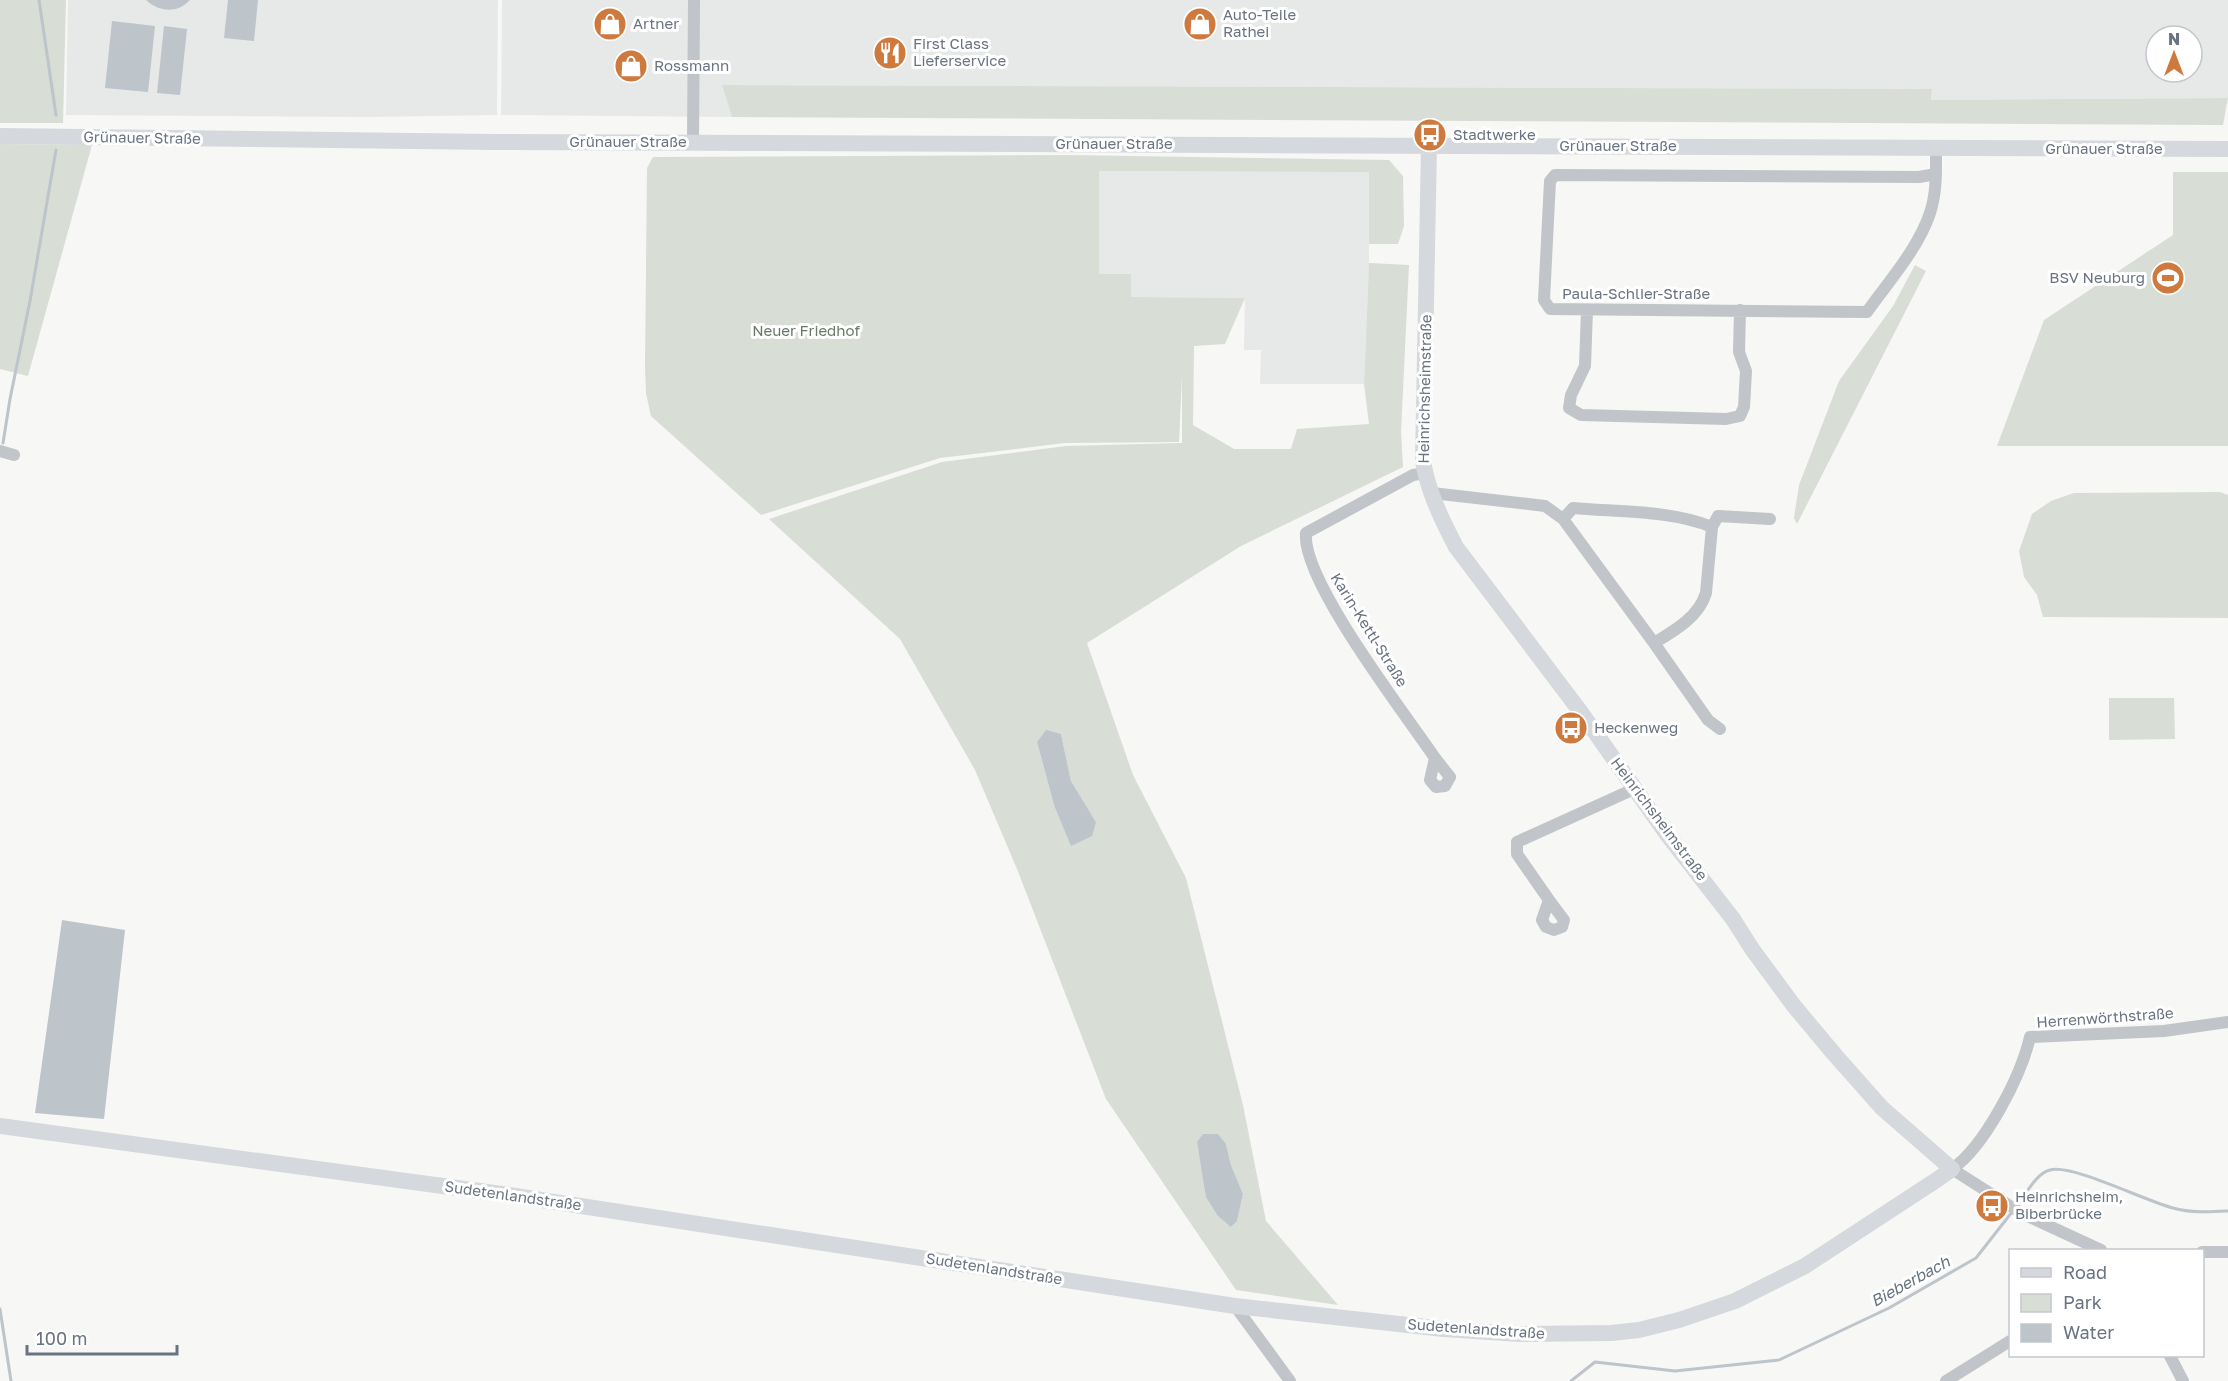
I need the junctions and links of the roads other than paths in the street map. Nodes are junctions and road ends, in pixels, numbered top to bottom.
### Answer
1 (694, 0) edge
2 (0, 136) edge
3 (693, 143) junction
4 (1429, 146) junction
5 (1936, 148) junction
6 (2228, 149) edge
7 (1936, 174) junction
8 (1587, 310) junction
9 (1740, 310) junction
10 (0, 451) edge
11 (14, 455) dead end
12 (1425, 473) junction
13 (1432, 493) junction
14 (1563, 519) junction
15 (1770, 519) dead end
16 (1712, 527) junction
17 (1654, 643) junction
18 (1720, 729) dead end
19 (1435, 758) dead end
20 (1634, 789) junction
21 (1549, 900) dead end
22 (2228, 1022) edge
23 (0, 1126) edge
24 (1952, 1169) junction
25 (2078, 1241) junction
26 (2087, 1249) edge
27 (2096, 1249) edge
28 (2204, 1252) edge
29 (2228, 1252) edge
30 (1235, 1306) junction
31 (2009, 1342) edge
32 (2171, 1357) edge
33 (1290, 1381) edge
34 (1946, 1381) edge
35 (2183, 1381) edge

1 - 3 street
2 - 3 street, Grünauer Straße
3 - 4 street, Grünauer Straße
4 - 5 street, Grünauer Straße
4 - 12 street, Heinrichsheimstraße
5 - 6 street, Grünauer Straße
5 - 7 street, Paula-Schlier-Straße
7 - 8 street, Paula-Schlier-Straße
7 - 9 street, Paula-Schlier-Straße
8 - 9 street, Paula-Schlier-Straße
8 - 9 street
10 - 11 street
12 - 13 street, Heinrichsheimstraße
12 - 19 street, Karin-Kettl-Straße
13 - 14 street
13 - 20 street, Heinrichsheimstraße
14 - 16 street
14 - 17 street
15 - 16 street
16 - 17 street
17 - 18 street
20 - 21 street
20 - 24 street, Heinrichsheimstraße
22 - 24 street, Herrenwörthstraße
23 - 30 street, Sudetenlandstraße
24 - 25 street, Heinrichsheimstraße
24 - 30 street, Sudetenlandstraße
25 - 26 street, Heinrichsheimstraße
25 - 27 street, Heinrichsheimstraße
28 - 29 street
30 - 33 street
31 - 34 street
32 - 35 street

